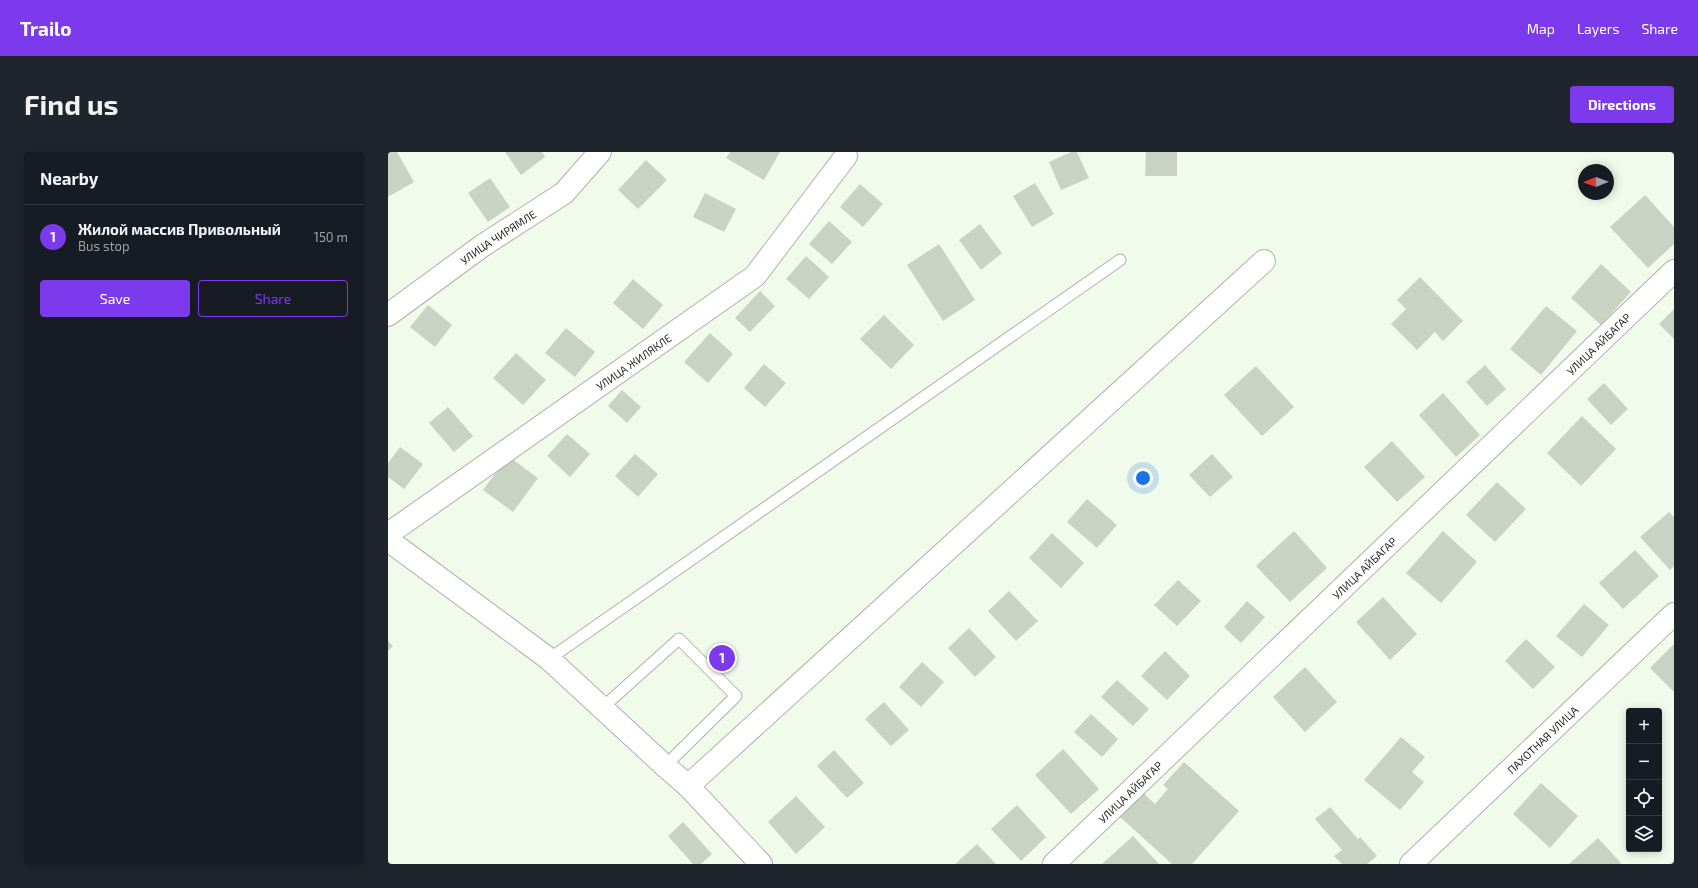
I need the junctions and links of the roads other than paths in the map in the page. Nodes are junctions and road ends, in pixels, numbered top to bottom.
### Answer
1 (600, 152) edge
2 (846, 156) dead end
3 (1120, 260) dead end
4 (1264, 261) dead end
5 (1674, 271) edge
6 (388, 315) edge
7 (388, 534) edge
8 (388, 540) edge
9 (1674, 614) edge
10 (549, 659) junction
11 (602, 708) junction
12 (665, 766) junction
13 (688, 786) junction
14 (761, 864) edge
15 (1054, 864) edge
16 (1411, 864) edge

1 - 6 street, УЛИЦА ЧИРЯМЛЕ
2 - 7 street, УЛИЦА ЖИЛЯКЛЕ
3 - 10 lane
4 - 13 street
5 - 15 street, УЛИЦА АЙБАГАР
8 - 10 street
9 - 16 street, ПАХОТНАЯ УЛИЦА
10 - 11 street
11 - 12 street
11 - 12 lane
12 - 13 street
13 - 14 street

